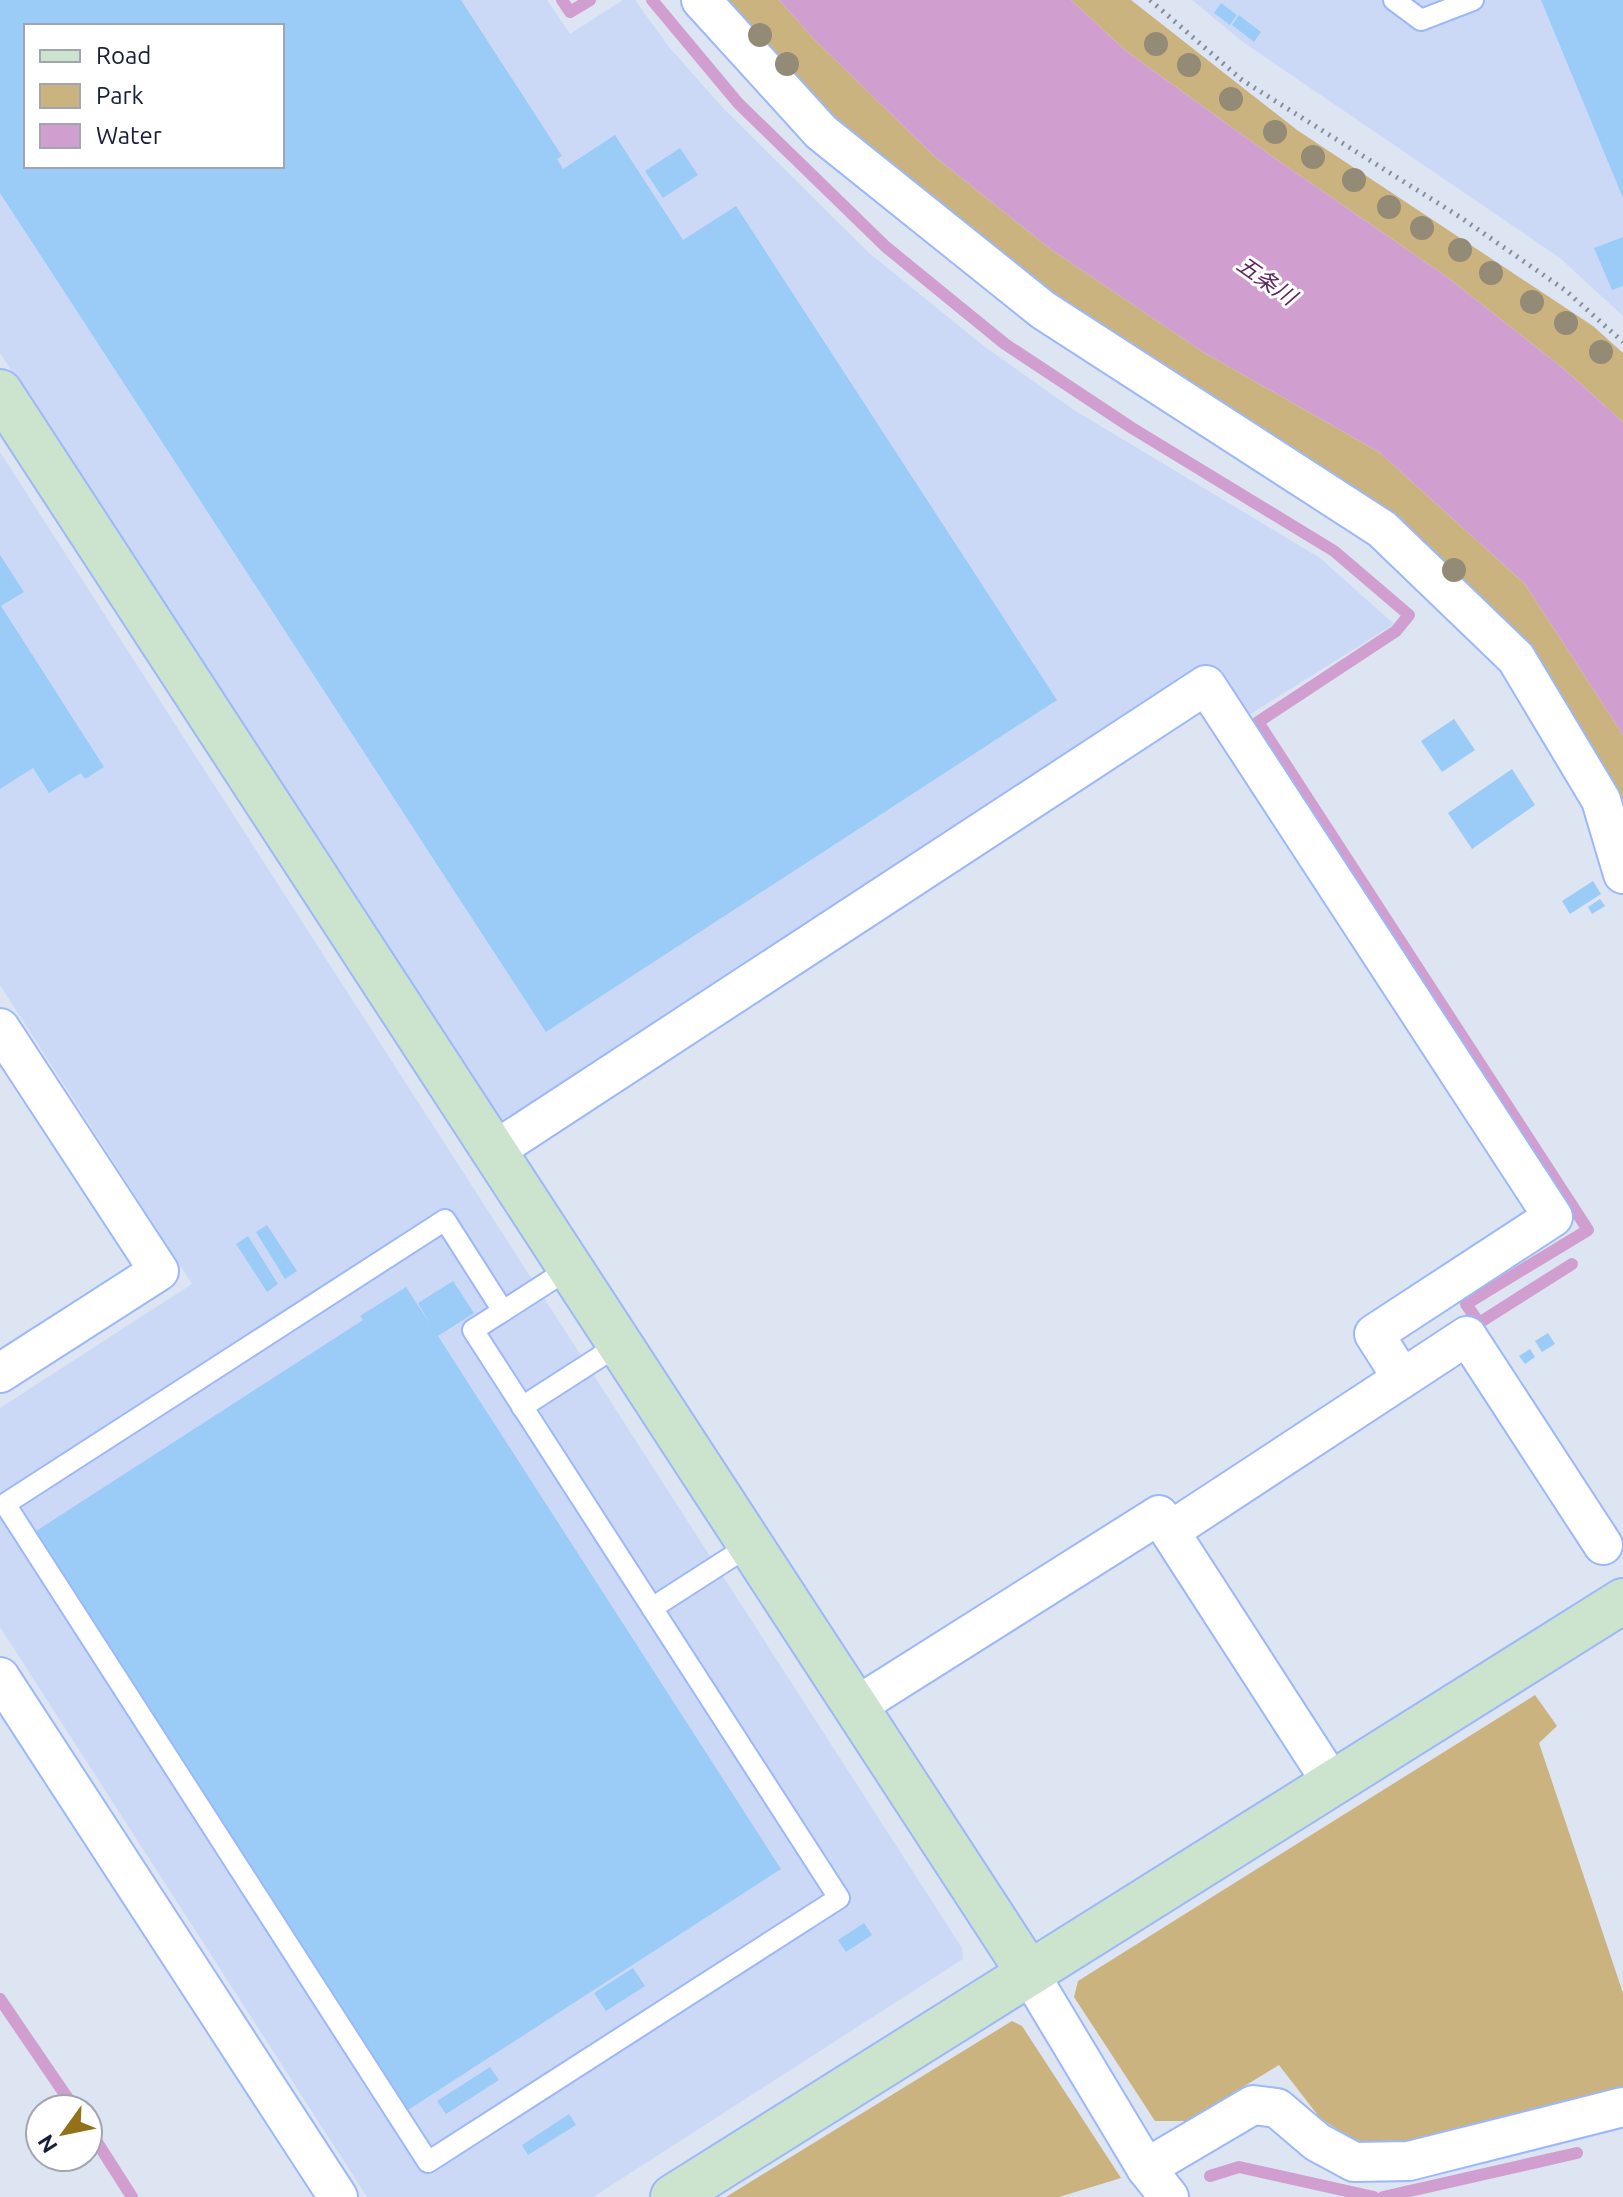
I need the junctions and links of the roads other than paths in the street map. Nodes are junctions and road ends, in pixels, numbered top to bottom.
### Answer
1 (701, 0) edge
2 (1394, 0) edge
3 (1473, 0) edge
4 (0, 392) edge
5 (1623, 874) edge
6 (0, 1028) edge
7 (494, 1151) junction
8 (570, 1268) junction
9 (503, 1311) junction
10 (620, 1344) junction
11 (0, 1373) edge
12 (1402, 1378) junction
13 (522, 1407) junction
14 (1170, 1531) junction
15 (750, 1545) junction
16 (1603, 1545) dead end
17 (1623, 1601) edge
18 (652, 1608) junction
19 (0, 1677) edge
20 (855, 1707) junction
21 (1332, 1783) junction
22 (1029, 1973) junction
23 (1623, 2107) edge
24 (1158, 2183) edge
25 (338, 2197) edge
26 (673, 2197) edge

1 - 5 street
2 - 3 lane
4 - 7 street
6 - 11 street
7 - 8 street
7 - 12 street
8 - 9 lane
8 - 10 street
9 - 13 lane
9 - 18 lane
10 - 13 lane
10 - 15 street
12 - 14 street
12 - 16 street
13 - 18 lane
14 - 20 street
14 - 21 street
15 - 18 lane
15 - 20 street
17 - 21 street
19 - 25 street
20 - 22 street
21 - 22 street
22 - 24 street
22 - 26 street
23 - 24 street

